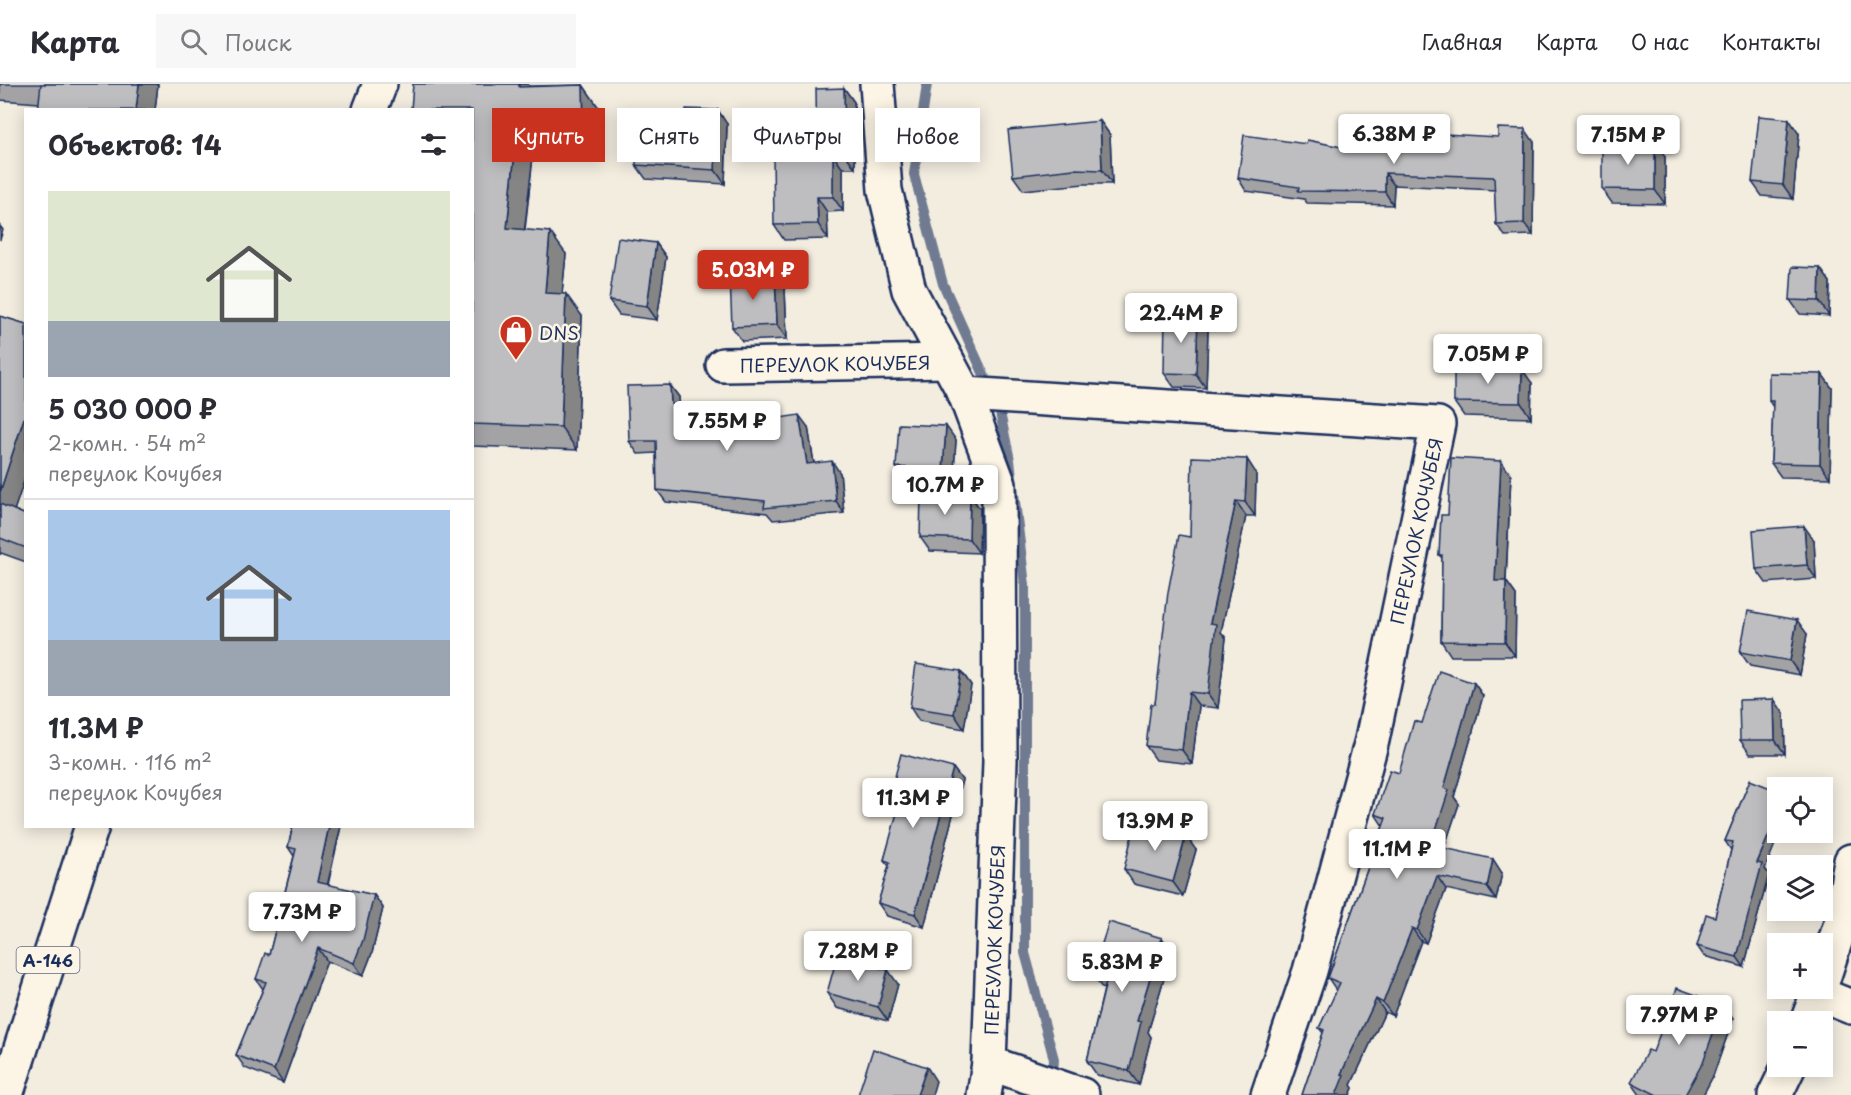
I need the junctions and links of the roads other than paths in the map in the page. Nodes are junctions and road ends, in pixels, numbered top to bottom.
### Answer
1 (380, 84) edge
2 (877, 84) edge
3 (371, 108) edge
4 (947, 361) junction
5 (723, 364) dead end
6 (965, 394) junction
7 (91, 828) edge
8 (1851, 861) edge
9 (1833, 947) edge
10 (1826, 999) edge
11 (1851, 1007) edge
12 (990, 1063) junction
13 (1784, 1077) edge
14 (6, 1095) edge
15 (984, 1095) edge
16 (1082, 1095) edge
17 (1268, 1095) edge
18 (1775, 1095) edge

1 - 3 main road
2 - 4 main road, ПЕРЕУЛОК КОЧУБЕЯ
4 - 5 main road, ПЕРЕУЛОК КОЧУБЕЯ
4 - 6 main road, ПЕРЕУЛОК КОЧУБЕЯ
6 - 12 main road, ПЕРЕУЛОК КОЧУБЕЯ
6 - 17 main road, ПЕРЕУЛОК КОЧУБЕЯ
7 - 14 main road, А-146
8 - 9 main road
10 - 11 main road
12 - 15 main road, ПЕРЕУЛОК КОЧУБЕЯ
12 - 16 main road
13 - 18 main road

